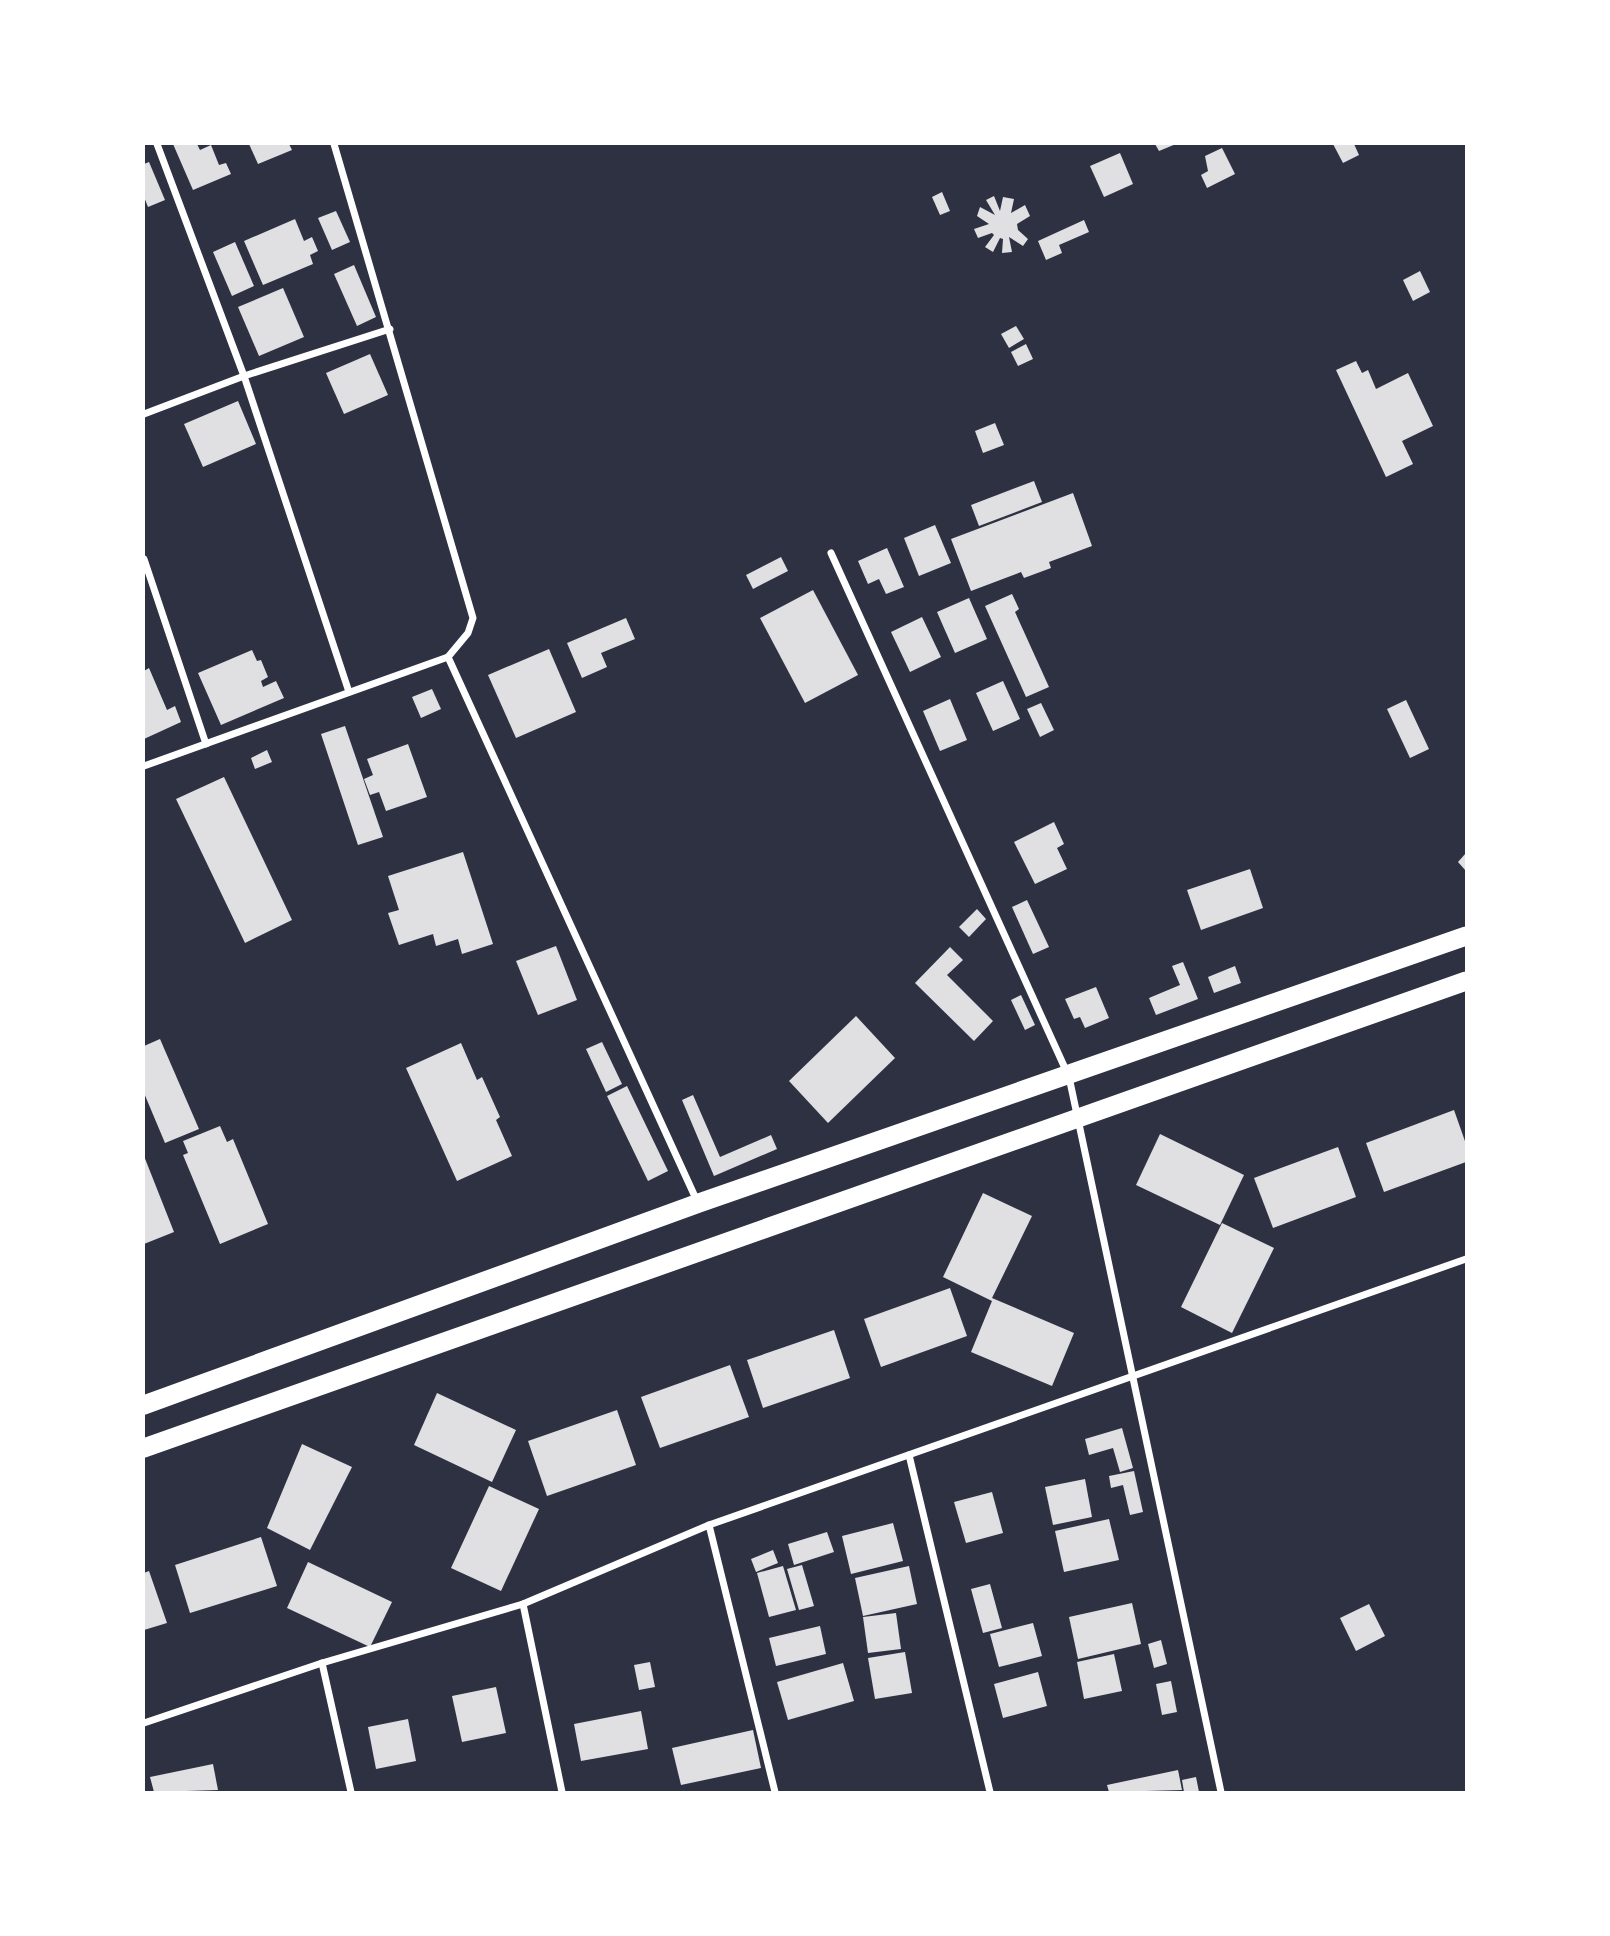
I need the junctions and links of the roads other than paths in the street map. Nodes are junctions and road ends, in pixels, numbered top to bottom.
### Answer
1 (157, 144) edge
2 (334, 144) edge
3 (390, 329) junction
4 (244, 376) junction
5 (144, 414) edge
6 (831, 553) dead end
7 (144, 559) edge
8 (448, 657) junction
9 (349, 692) junction
10 (205, 744) junction
11 (144, 766) edge
12 (1466, 936) edge
13 (1466, 981) edge
14 (1069, 1077) junction
15 (1077, 1117) junction
16 (699, 1203) junction
17 (1466, 1259) edge
18 (1132, 1376) junction
19 (144, 1405) edge
20 (144, 1448) edge
21 (909, 1455) junction
22 (709, 1525) junction
23 (523, 1604) junction
24 (322, 1663) junction
25 (144, 1723) edge
26 (351, 1793) edge
27 (562, 1793) edge
28 (775, 1793) edge
29 (990, 1793) edge
30 (1221, 1793) edge

1 - 4 street
2 - 3 street
3 - 4 street
3 - 8 street
4 - 5 street
4 - 9 street
6 - 14 street
7 - 10 street
8 - 9 street
8 - 16 street
9 - 10 street
10 - 11 street
12 - 14 highway
13 - 15 highway
14 - 15 street
14 - 16 highway
15 - 18 street
15 - 20 highway
16 - 19 highway
17 - 18 street
18 - 21 street
18 - 30 street
21 - 22 street
21 - 29 street
22 - 23 street
22 - 28 street
23 - 24 street
23 - 27 street
24 - 25 street
24 - 26 street

